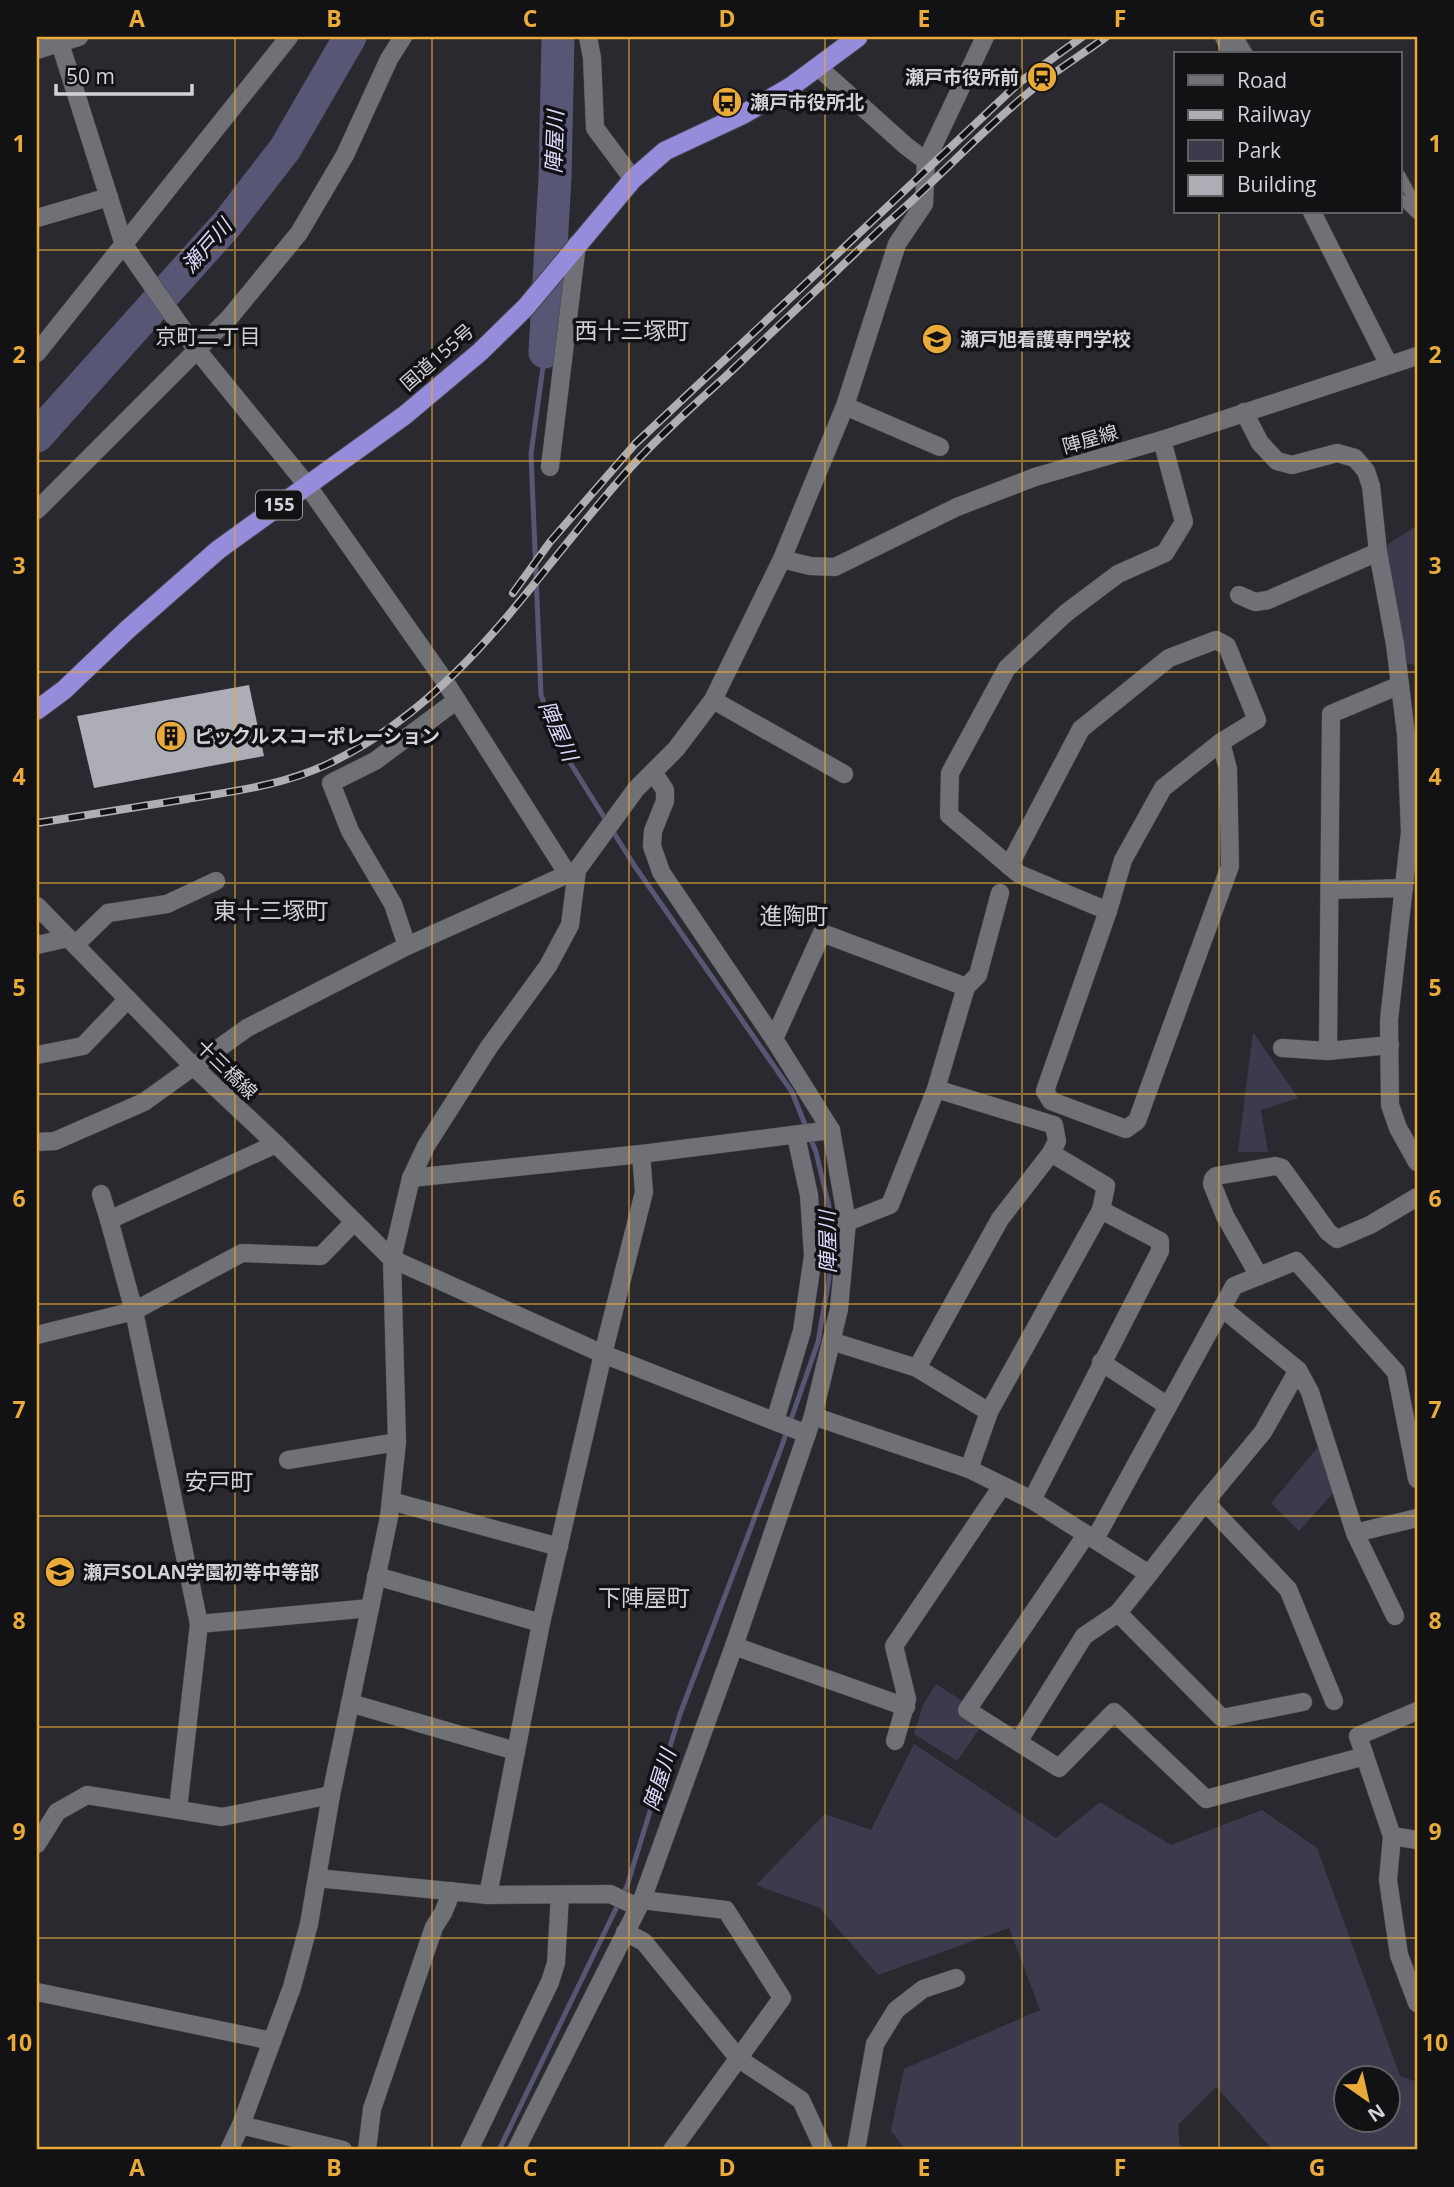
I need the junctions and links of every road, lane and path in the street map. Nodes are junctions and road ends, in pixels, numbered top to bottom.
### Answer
1 (79, 37) edge
2 (267, 37) edge
3 (289, 37) edge
4 (403, 37) edge
5 (588, 37) edge
6 (985, 37) edge
7 (851, 39) edge
8 (59, 40) edge
9 (37, 50) edge
10 (274, 55) junction
11 (818, 67) junction
12 (926, 160) junction
13 (633, 179) junction
14 (1402, 179) edge
15 (109, 197) junction
16 (1402, 200) edge
17 (1417, 206) edge
18 (1313, 214) edge
19 (1417, 214) edge
20 (37, 218) edge
21 (574, 249) junction
22 (128, 251) junction
23 (197, 349) junction
24 (37, 353) edge
25 (1417, 356) edge
26 (1389, 365) junction
27 (845, 406) junction
28 (1244, 412) junction
29 (1162, 440) junction
30 (940, 447) dead end
31 (550, 467) dead end
32 (307, 485) junction
33 (37, 510) edge
34 (1378, 552) junction
35 (782, 559) junction
36 (1239, 595) dead end
37 (1400, 685) junction
38 (457, 700) junction
39 (713, 700) junction
40 (37, 710) edge
41 (1411, 734) edge
42 (1221, 743) junction
43 (653, 772) junction
44 (844, 774) dead end
45 (1009, 866) junction
46 (572, 872) junction
47 (216, 881) dead end
48 (1404, 888) junction
49 (1330, 890) junction
50 (1000, 893) dead end
51 (37, 906) edge
52 (1108, 911) junction
53 (72, 941) junction
54 (37, 945) edge
55 (407, 946) junction
56 (966, 987) junction
57 (128, 999) junction
58 (774, 1039) junction
59 (1390, 1045) junction
60 (1282, 1048) dead end
61 (1328, 1051) junction
62 (37, 1055) edge
63 (194, 1067) junction
64 (936, 1088) junction
65 (827, 1131) junction
66 (799, 1135) junction
67 (37, 1142) edge
68 (276, 1144) junction
69 (1051, 1153) junction
70 (641, 1154) junction
71 (1417, 1162) edge
72 (411, 1178) junction
73 (100, 1194) dead end
74 (1417, 1198) edge
75 (1101, 1210) junction
76 (109, 1220) junction
77 (354, 1222) junction
78 (847, 1222) junction
79 (392, 1259) junction
80 (1259, 1276) junction
81 (1222, 1308) junction
82 (134, 1311) junction
83 (37, 1335) edge
84 (831, 1341) junction
85 (603, 1354) junction
86 (1101, 1362) junction
87 (917, 1368) junction
88 (1298, 1370) junction
89 (1168, 1406) junction
90 (989, 1412) junction
91 (813, 1416) junction
92 (777, 1422) junction
93 (802, 1432) junction
94 (397, 1442) junction
95 (288, 1460) dead end
96 (969, 1469) junction
97 (1417, 1479) edge
98 (1002, 1486) junction
99 (391, 1500) junction
100 (1032, 1500) junction
101 (1205, 1502) junction
102 (1417, 1518) edge
103 (1355, 1533) junction
104 (1090, 1537) junction
105 (559, 1547) junction
106 (1149, 1574) junction
107 (376, 1576) junction
108 (370, 1608) junction
109 (1118, 1613) junction
110 (1395, 1616) dead end
111 (541, 1623) junction
112 (199, 1624) junction
113 (734, 1646) junction
114 (1334, 1701) dead end
115 (1303, 1702) dead end
116 (350, 1703) junction
117 (905, 1707) junction
118 (1417, 1711) edge
119 (895, 1741) dead end
120 (1018, 1742) junction
121 (516, 1751) junction
122 (1365, 1756) junction
123 (331, 1795) junction
124 (178, 1809) junction
125 (1392, 1836) junction
126 (1417, 1840) edge
127 (37, 1844) edge
128 (317, 1878) junction
129 (452, 1891) junction
130 (488, 1895) junction
131 (560, 1895) junction
132 (637, 1904) junction
133 (625, 1932) junction
134 (956, 1978) dead end
135 (37, 1992) edge
136 (1417, 2003) edge
137 (272, 2041) junction
138 (739, 2059) junction
139 (241, 2125) junction
140 (229, 2150) edge
141 (343, 2150) edge
142 (367, 2150) edge
143 (469, 2150) edge
144 (516, 2150) edge
145 (672, 2150) edge
146 (824, 2150) edge
147 (856, 2150) edge

1 - 8 street
2 - 10 street
3 - 10 street
4 - 23 street
5 - 13 street
6 - 12 street
7 - 11 highway, 国道155号 / 155
8 - 9 street
8 - 15 street
10 - 22 street
11 - 12 street
11 - 13 highway, 国道155号 / 155
12 - 27 street
13 - 21 highway, 国道155号 / 155
14 - 17 lane
15 - 20 street
15 - 22 street
16 - 19 lane
18 - 26 street
21 - 31 street
21 - 32 highway, 国道155号 / 155
22 - 23 street
22 - 24 street
23 - 32 street
23 - 33 street
25 - 26 street, 陣屋線
26 - 28 street, 陣屋線
27 - 30 street
27 - 35 street
28 - 29 street, 陣屋線
28 - 34 street
29 - 35 street, 陣屋線
29 - 45 street
32 - 38 street
32 - 40 highway, 国道155号 / 155
34 - 36 street
34 - 37 street
35 - 39 street
37 - 41 street
37 - 49 street
38 - 46 street
38 - 55 street
39 - 43 street
39 - 44 street
41 - 48 street
42 - 45 street
42 - 52 street
42 - 52 street
43 - 46 street
43 - 58 street
45 - 52 street
46 - 55 street
46 - 72 street
47 - 53 street
48 - 49 street
48 - 59 street
49 - 61 street
50 - 56 street
51 - 53 street, 十三橋線
53 - 54 street
53 - 57 street, 十三橋線
55 - 63 street
56 - 58 street
56 - 64 street
57 - 62 street
57 - 63 street, 十三橋線
58 - 65 street
59 - 61 street
59 - 71 street
60 - 61 street
63 - 67 street
63 - 68 street, 十三橋線
64 - 69 street
64 - 78 street
65 - 66 street
65 - 78 street
66 - 70 street
66 - 92 street
68 - 76 street
68 - 77 street, 十三橋線
69 - 75 street
69 - 87 street
70 - 72 street
70 - 85 street
72 - 79 street
73 - 76 street
74 - 80 street
75 - 86 street
75 - 90 street
76 - 82 street
77 - 79 street, 十三橋線
77 - 82 street
78 - 84 street
79 - 85 street, 十三橋線
79 - 94 street
80 - 81 street
80 - 97 street
81 - 88 street
81 - 89 street
82 - 83 street
82 - 112 street
84 - 87 street
84 - 91 street
85 - 92 street, 十三橋線
85 - 105 street
86 - 89 street
86 - 100 street
87 - 90 street
88 - 101 street
88 - 103 street
89 - 104 street
90 - 96 street
91 - 93 street
91 - 96 street
92 - 93 street, 十三橋線
93 - 113 street
94 - 95 street
94 - 99 street
96 - 98 street
98 - 100 street
98 - 117 street
99 - 105 street
99 - 107 street
100 - 104 street
101 - 106 street
101 - 114 street
102 - 103 street
103 - 110 street
104 - 106 street
104 - 120 street
105 - 111 street
106 - 109 street
107 - 108 street
107 - 111 street
108 - 112 street
108 - 116 street
109 - 115 street
109 - 120 street
111 - 121 street
112 - 124 street
113 - 117 street
113 - 132 street
116 - 121 street
116 - 123 street
117 - 119 street
118 - 122 street
120 - 122 street
121 - 130 street
122 - 125 street
123 - 124 street
123 - 128 street
124 - 127 street
125 - 126 street
125 - 136 street
128 - 129 street
128 - 137 street
129 - 130 street
129 - 142 street
130 - 131 street
131 - 132 street
131 - 143 street
132 - 133 street
132 - 138 street
133 - 138 street
133 - 144 street
134 - 147 street
135 - 137 street
137 - 139 street
138 - 145 street
138 - 146 street
139 - 140 street
139 - 141 street

